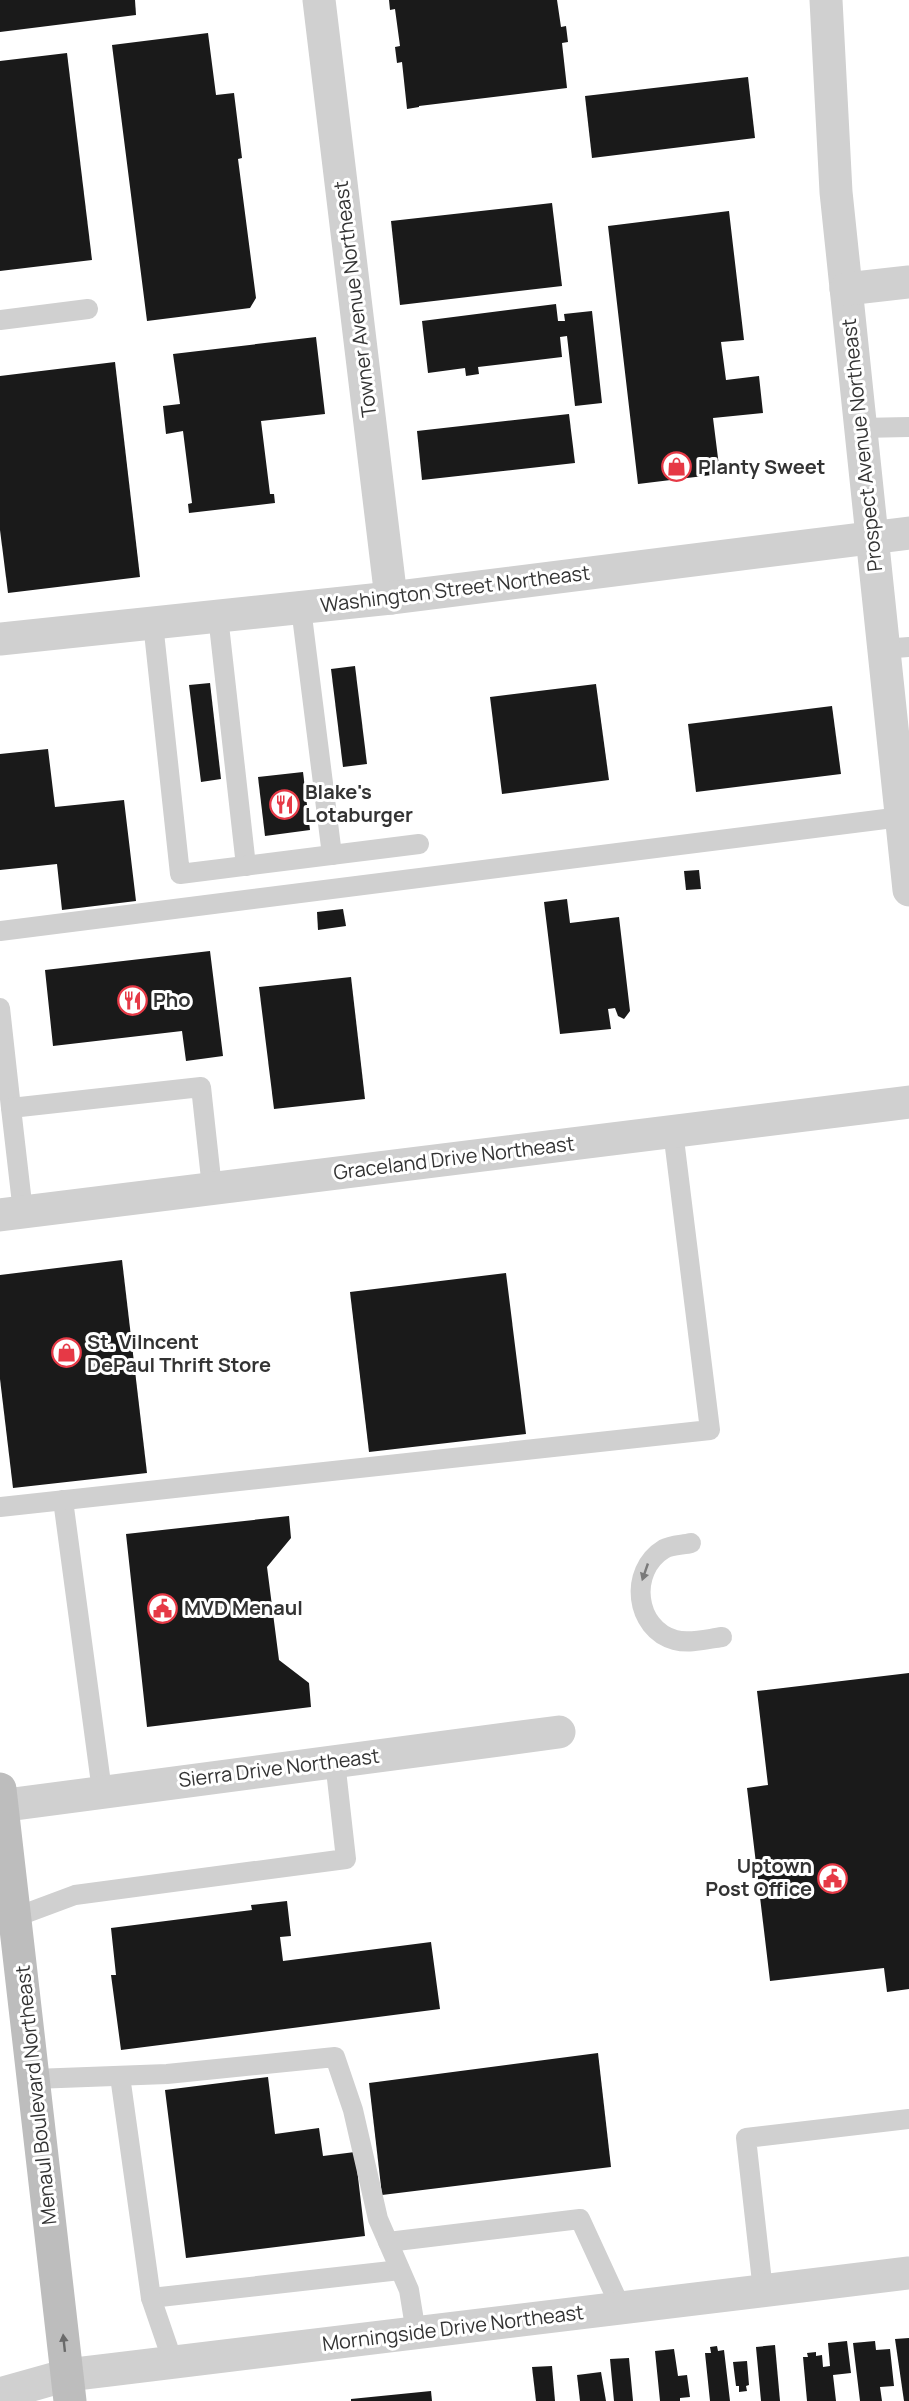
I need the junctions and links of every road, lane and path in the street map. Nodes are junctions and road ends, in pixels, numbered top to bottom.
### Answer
1 (320, 0) edge
2 (826, 0) edge
3 (909, 282) edge
4 (846, 289) junction
5 (88, 309) dead end
6 (0, 320) edge
7 (909, 427) edge
8 (860, 428) junction
9 (909, 533) edge
10 (871, 538) junction
11 (391, 598) junction
12 (301, 608) junction
13 (218, 616) junction
14 (153, 623) junction
15 (0, 639) edge
16 (896, 648) edge
17 (902, 817) junction
18 (419, 844) dead end
19 (378, 849) junction
20 (332, 855) junction
21 (246, 866) junction
22 (180, 874) junction
23 (909, 882) edge
24 (381, 883) junction
25 (184, 908) junction
26 (0, 931) edge
27 (0, 1008) edge
28 (909, 1102) edge
29 (11, 1108) junction
30 (674, 1131) junction
31 (212, 1188) junction
32 (11, 1213) edge
33 (63, 1500) junction
34 (0, 1507) edge
35 (691, 1543) dead end
36 (722, 1637) dead end
37 (559, 1732) dead end
38 (335, 1761) junction
39 (102, 1791) junction
40 (1, 1800) edge
41 (16, 1917) junction
42 (120, 2076) junction
43 (34, 2079) junction
44 (909, 2119) edge
45 (388, 2242) junction
46 (400, 2270) junction
47 (909, 2273) edge
48 (763, 2291) junction
49 (151, 2298) junction
50 (621, 2308) junction
51 (416, 2333) junction
52 (173, 2362) junction
53 (69, 2388) edge
54 (0, 2394) edge

1 - 11 street, Towner Avenue Northeast
2 - 4 street, Prospect Avenue Northeast
3 - 4 street
4 - 8 street, Prospect Avenue Northeast
5 - 6 lane
7 - 8 lane
8 - 10 street, Prospect Avenue Northeast
9 - 10 street, Washington Street Northeast
10 - 11 street, Washington Street Northeast
10 - 16 street, Prospect Avenue Northeast
11 - 12 street, Washington Street Northeast
12 - 13 street, Washington Street Northeast
12 - 20 lane
13 - 14 street, Washington Street Northeast
13 - 21 lane
14 - 15 street, Washington Street Northeast
14 - 22 lane
16 - 17 street, Prospect Avenue Northeast
17 - 23 street, Prospect Avenue Northeast
17 - 24 lane
18 - 19 lane
19 - 20 lane
19 - 24 lane
20 - 21 lane
21 - 22 lane
22 - 25 lane
24 - 25 lane
25 - 26 lane
27 - 29 lane
28 - 30 street, Graceland Drive Northeast
29 - 31 lane
29 - 32 lane
30 - 31 street, Graceland Drive Northeast
30 - 33 lane
31 - 32 street, Graceland Drive Northeast
33 - 34 lane
33 - 39 lane
35 -> 36 lane
37 - 38 street, Sierra Drive Northeast
38 - 39 street, Sierra Drive Northeast
38 - 41 lane
39 - 40 street, Sierra Drive Northeast
40 - 41 main road, Menaul Boulevard Northeast
41 - 43 main road, Menaul Boulevard Northeast
42 - 43 lane
42 - 45 lane
42 - 49 lane
53 -> 43 main road, Menaul Boulevard Northeast
44 - 48 lane
45 - 46 lane
45 - 50 lane
46 - 49 lane
46 - 51 lane
47 - 48 street, Morningside Drive Northeast
48 - 50 street, Morningside Drive Northeast
49 - 52 lane
50 - 51 street, Morningside Drive Northeast
51 - 52 street, Morningside Drive Northeast
52 - 53 street, Morningside Drive Northeast
53 - 54 street, Morningside Drive Northeast

